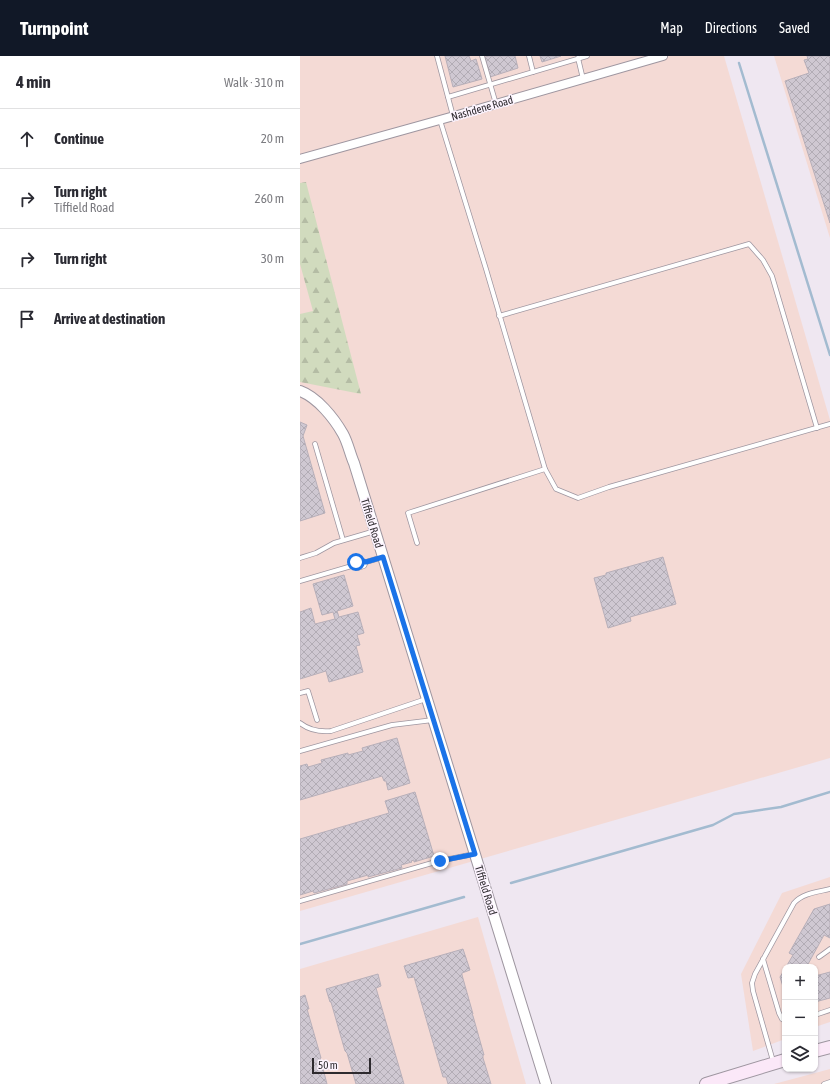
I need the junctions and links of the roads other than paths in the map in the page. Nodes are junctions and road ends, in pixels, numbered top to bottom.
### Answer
1 (437, 56) edge
2 (482, 56) edge
3 (529, 56) edge
4 (587, 56) edge
5 (663, 56) edge
6 (578, 57) edge
7 (534, 72) junction
8 (583, 79) junction
9 (490, 84) junction
10 (448, 97) junction
11 (496, 104) junction
12 (454, 116) junction
13 (440, 120) junction
14 (300, 159) edge
15 (500, 316) junction
16 (300, 391) edge
17 (830, 424) edge
18 (817, 428) junction
19 (315, 444) dead end
20 (544, 469) junction
21 (375, 531) junction
22 (343, 540) junction
23 (417, 543) dead end
24 (383, 557) junction
25 (300, 558) edge
26 (300, 581) edge
27 (300, 693) edge
28 (427, 699) junction
29 (317, 720) dead end
30 (433, 720) junction
31 (300, 723) edge
32 (300, 751) edge
33 (475, 854) junction
34 (830, 889) edge
35 (300, 901) edge
36 (830, 948) edge
37 (819, 957) dead end
38 (763, 959) junction
39 (830, 1010) edge
40 (818, 1015) edge
41 (782, 1019) edge
42 (830, 1047) edge
43 (818, 1050) edge
44 (780, 1062) edge
45 (830, 1082) edge
46 (546, 1084) edge
47 (706, 1084) edge
48 (824, 1084) edge

1 - 10 lane
2 - 9 lane
3 - 7 lane
4 - 6 lane
5 - 8 street, Nashdene Road
6 - 7 lane
6 - 8 lane
7 - 9 lane
8 - 11 street, Nashdene Road
9 - 10 lane
9 - 11 lane
10 - 12 lane
11 - 12 street, Nashdene Road
12 - 13 street, Nashdene Road
13 - 14 street, Nashdene Road
13 - 15 lane
15 - 18 lane
15 - 20 lane
16 - 21 street, Tiffield Road
17 - 18 lane
18 - 20 lane
19 - 22 lane
20 - 23 lane
21 - 22 lane
21 - 24 street, Tiffield Road
22 - 25 lane
24 - 26 lane
24 - 28 street, Tiffield Road
27 - 29 lane
28 - 30 street, Tiffield Road
28 - 31 lane
30 - 32 lane
30 - 33 street, Tiffield Road
33 - 35 lane
33 - 46 street, Tiffield Road
34 - 38 lane
36 - 37 lane
38 - 41 lane
38 - 44 lane
39 - 40 lane
42 - 43 main road
44 - 47 main road
45 - 48 lane

